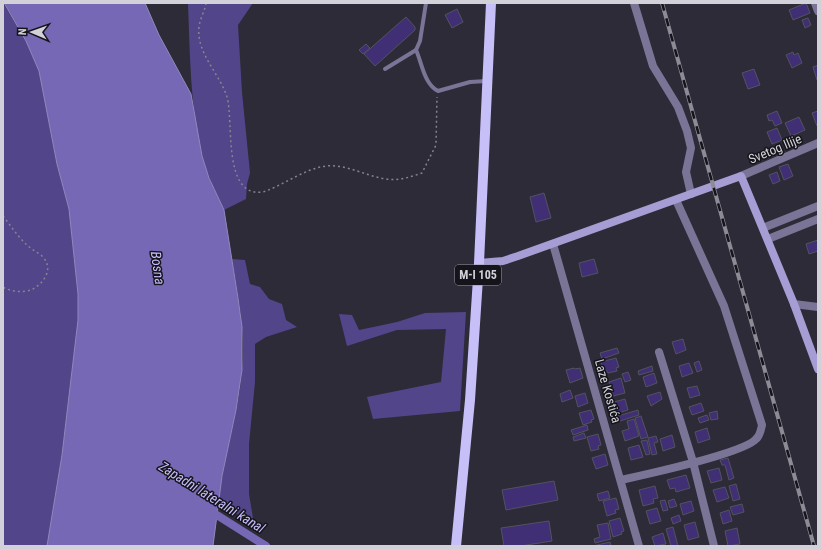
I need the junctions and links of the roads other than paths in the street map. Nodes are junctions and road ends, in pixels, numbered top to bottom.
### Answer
1 (426, 3) edge
2 (491, 3) edge
3 (634, 3) edge
4 (815, 3) edge
5 (818, 11) edge
6 (416, 50) junction
7 (385, 70) dead end
8 (487, 81) junction
9 (818, 143) edge
10 (741, 176) junction
11 (691, 194) junction
12 (676, 200) junction
13 (818, 206) edge
14 (818, 219) edge
15 (763, 228) junction
16 (768, 239) junction
17 (553, 244) junction
18 (479, 263) junction
19 (794, 304) junction
20 (818, 307) edge
21 (659, 352) dead end
22 (818, 369) edge
23 (693, 462) junction
24 (621, 480) junction
25 (456, 546) edge
26 (638, 546) edge
27 (714, 546) edge

1 - 6 lane
2 - 8 main road, M-I 105
3 - 11 street
4 - 5 street
6 - 7 lane
6 - 8 lane
8 - 18 main road, M-I 105
9 - 10 street, Svetog Ilije
10 - 11 street
10 - 15 street
11 - 12 street
12 - 17 street
12 - 23 street
13 - 15 street
14 - 16 street
15 - 16 street
16 - 19 street
17 - 18 street
17 - 24 street, Laze Kostića
18 - 25 main road, M-I 105
19 - 20 street
19 - 22 street
21 - 23 street
23 - 24 street
23 - 27 street
24 - 26 street, Laze Kostića

